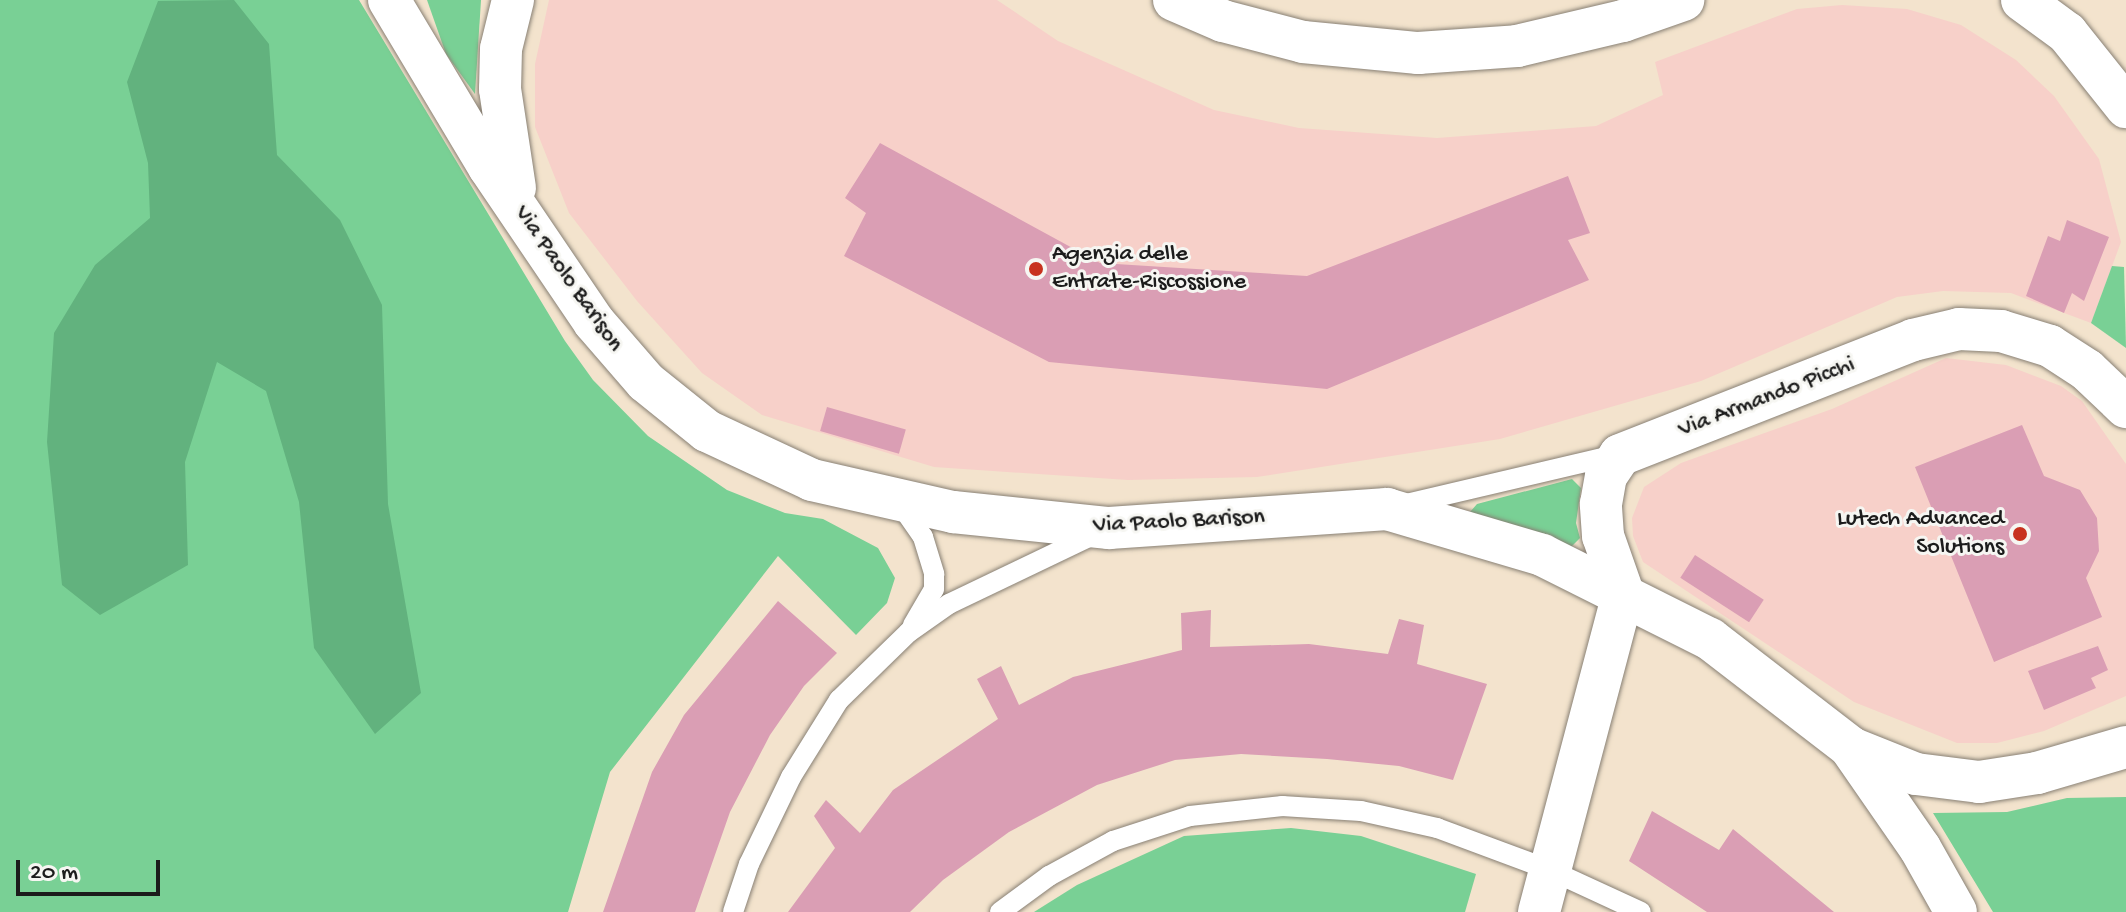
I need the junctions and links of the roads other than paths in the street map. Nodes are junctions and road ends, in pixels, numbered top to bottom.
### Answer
1 (389, 0) edge
2 (513, 0) edge
3 (1174, 0) edge
4 (1683, 0) edge
5 (2022, 0) edge
6 (2126, 107) edge
7 (525, 217) junction
8 (2126, 407) edge
9 (1620, 455) junction
10 (899, 503) junction
11 (1387, 509) junction
12 (1109, 528) junction
13 (1623, 593) junction
14 (909, 632) junction
15 (1850, 747) junction
16 (2126, 747) edge
17 (1550, 870) junction
18 (733, 912) edge
19 (1000, 912) edge
20 (1539, 912) edge
21 (1641, 912) edge
22 (1956, 912) edge

1 - 7 street, Via Paolo Barison
2 - 7 street
3 - 4 street
5 - 6 street
7 - 10 street, Via Paolo Barison
8 - 9 street, Via Armando Picchi
9 - 11 lane, Via Armando Picchi
9 - 13 street
10 - 12 street, Via Paolo Barison
10 - 14 lane
11 - 12 street, Via Paolo Barison
11 - 13 street, Via Paolo Barison
12 - 14 lane
13 - 15 street, Via Paolo Barison
13 - 17 street
14 - 18 lane
15 - 16 street
15 - 22 street, Via Paolo Barison
17 - 19 lane
17 - 20 street
17 - 21 lane

